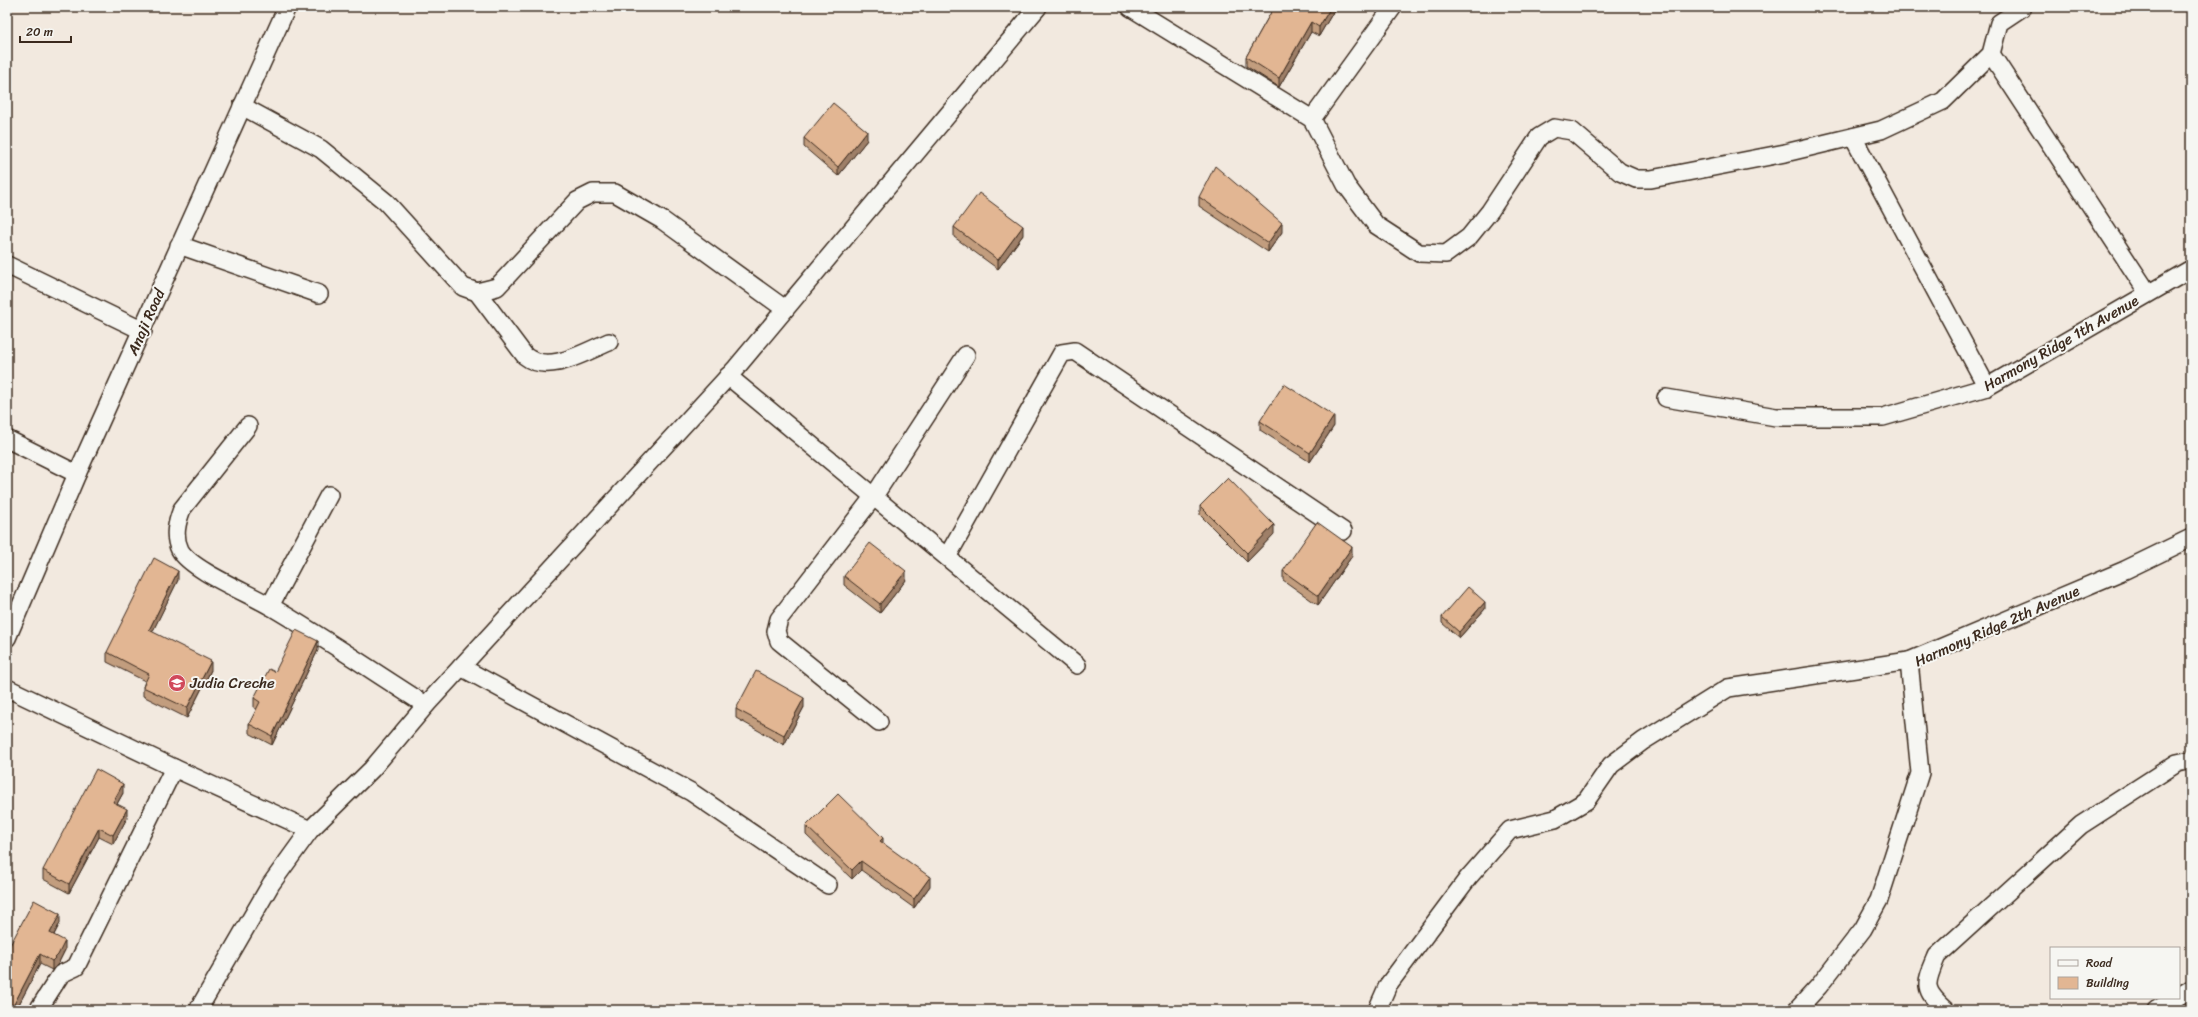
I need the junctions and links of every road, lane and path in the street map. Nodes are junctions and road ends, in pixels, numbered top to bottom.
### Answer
1 (287, 7) edge
2 (1038, 7) edge
3 (1130, 7) edge
4 (1393, 7) edge
5 (2023, 7) edge
6 (1991, 54) junction
7 (242, 106) junction
8 (1312, 119) junction
9 (1853, 137) junction
10 (179, 245) junction
11 (7, 265) edge
12 (2191, 269) edge
13 (477, 292) junction
14 (2148, 293) junction
15 (319, 294) dead end
16 (785, 309) junction
17 (143, 331) junction
18 (609, 342) dead end
19 (966, 355) dead end
20 (728, 376) junction
21 (1987, 387) junction
22 (1666, 398) dead end
23 (248, 426) dead end
24 (7, 439) edge
25 (77, 474) junction
26 (329, 495) dead end
27 (874, 496) junction
28 (1342, 531) dead end
29 (2191, 538) edge
30 (947, 557) junction
31 (270, 606) junction
32 (7, 638) edge
33 (1909, 661) junction
34 (1077, 665) dead end
35 (461, 667) junction
36 (7, 688) edge
37 (426, 705) junction
38 (879, 722) dead end
39 (2191, 760) edge
40 (174, 768) junction
41 (310, 830) junction
42 (828, 885) dead end
43 (2191, 989) edge
44 (2180, 995) edge
45 (2174, 999) edge
46 (38, 1010) edge
47 (198, 1010) edge
48 (1377, 1010) edge
49 (1796, 1010) edge
50 (1946, 1010) edge
51 (2156, 1010) edge

1 - 7 street, Anaji Road
2 - 16 street
3 - 8 street
4 - 8 street
5 - 6 street
6 - 9 street
6 - 14 street
7 - 10 street, Anaji Road
7 - 13 street
8 - 9 street
9 - 21 street
10 - 15 street
10 - 17 street, Anaji Road
11 - 17 street
12 - 14 street, Harmony Ridge 1th Avenue
13 - 16 street
13 - 18 street
14 - 21 street, Harmony Ridge 1th Avenue
16 - 20 street
17 - 25 street, Anaji Road
19 - 27 street
20 - 27 street
20 - 35 street
21 - 22 street, Harmony Ridge 1th Avenue
23 - 31 street
24 - 25 street
25 - 32 street, Anaji Road
26 - 31 street
27 - 30 street
27 - 38 street
28 - 30 street
29 - 33 street, Harmony Ridge 2th Avenue
30 - 34 street
31 - 37 street
33 - 48 street
33 - 49 street, Harmony Ridge 2th Avenue
35 - 37 street
35 - 42 street
36 - 40 street
37 - 41 street
39 - 50 street
40 - 41 street
40 - 46 street
41 - 47 street
43 - 44 street
45 - 51 street

